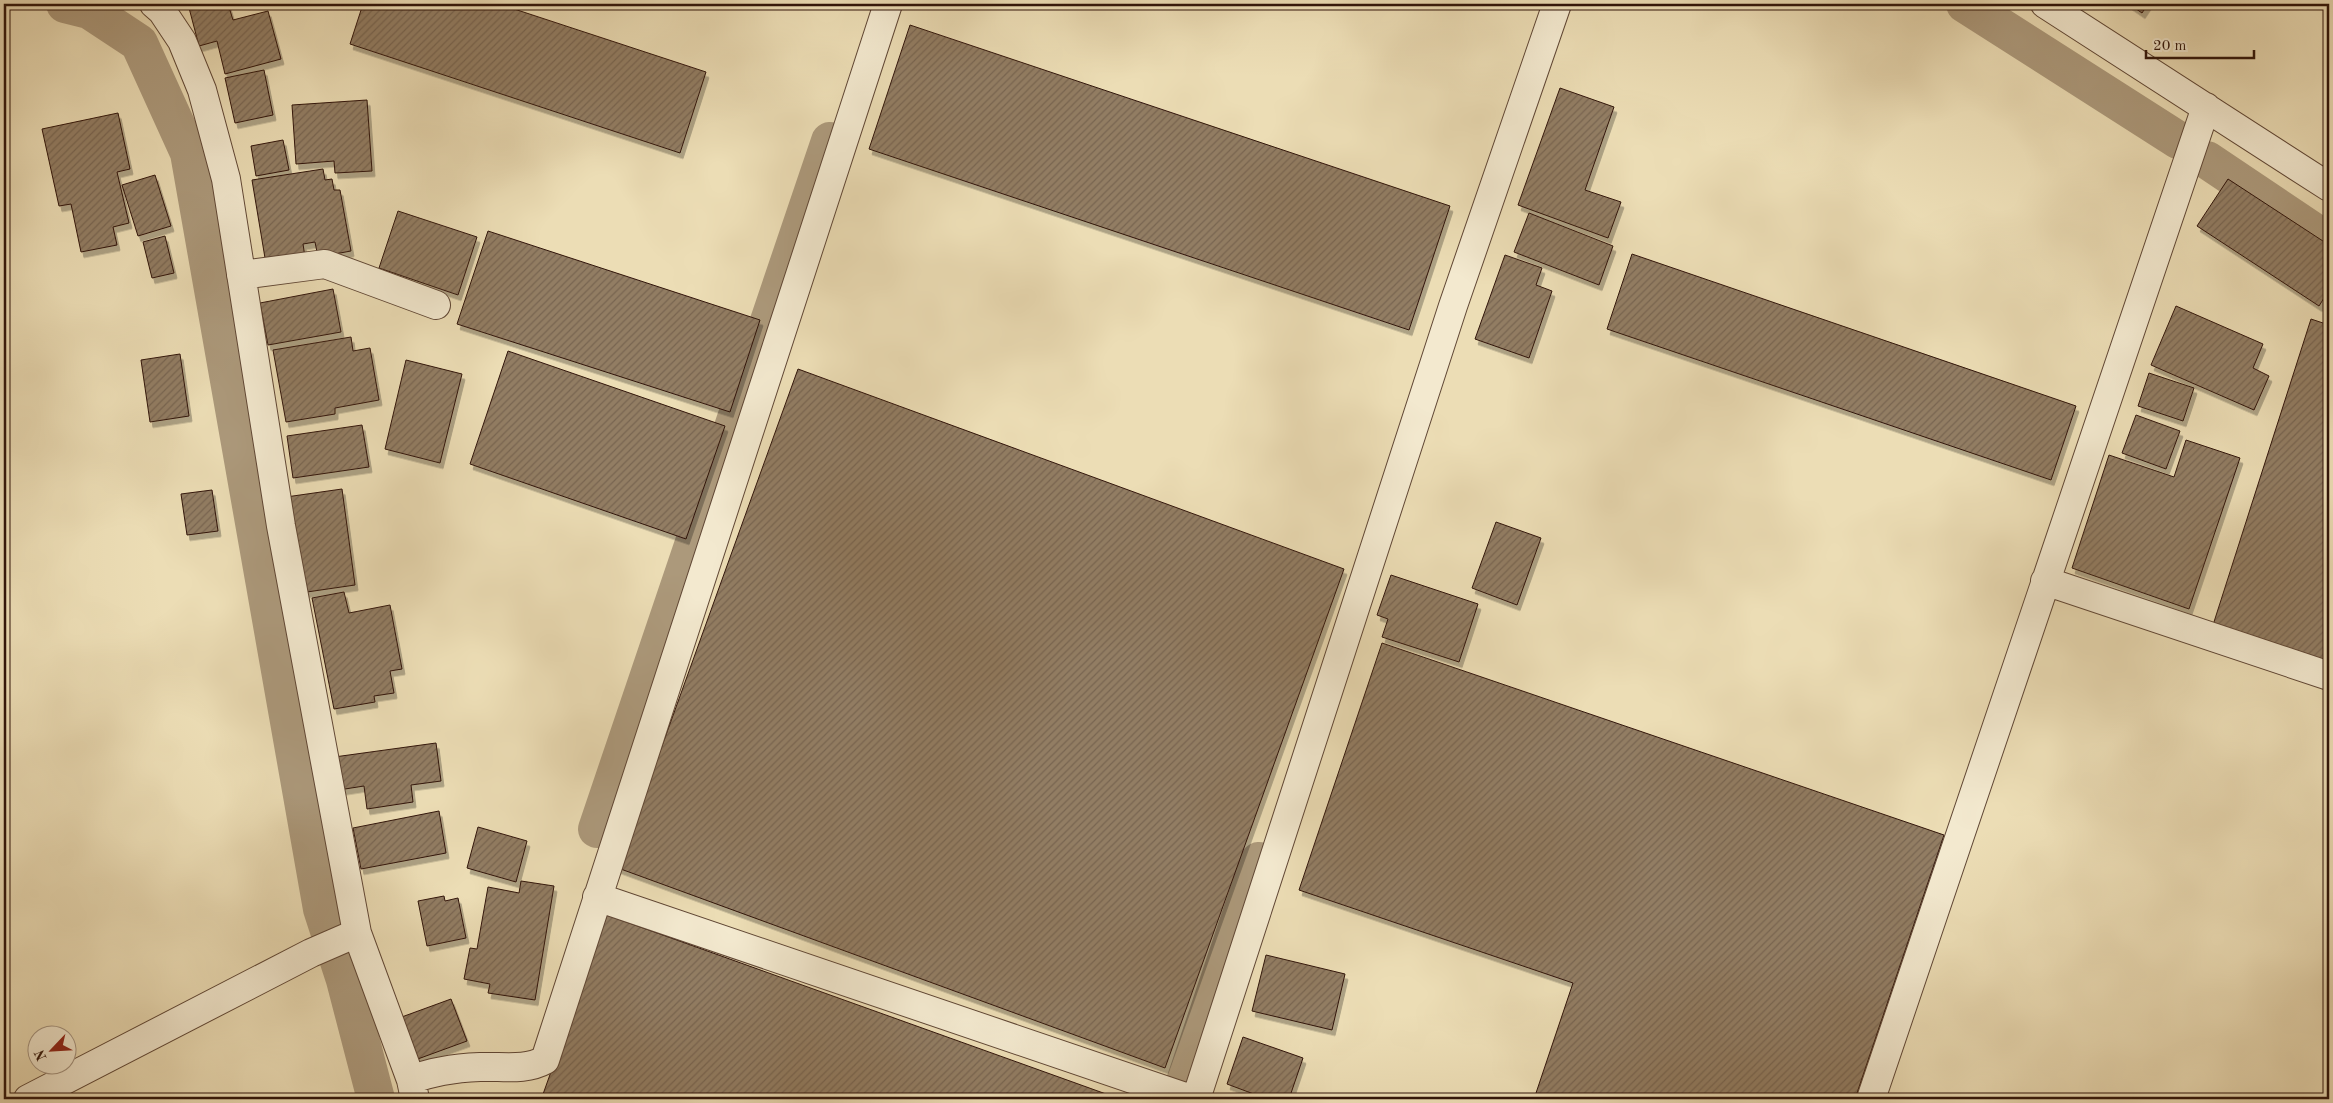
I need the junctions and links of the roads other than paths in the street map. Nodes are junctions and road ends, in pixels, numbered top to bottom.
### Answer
1 (154, 4) edge
2 (888, 4) edge
3 (1557, 4) edge
4 (2045, 4) edge
5 (2206, 107) junction
6 (2329, 187) edge
7 (241, 275) junction
8 (436, 305) dead end
9 (2045, 581) junction
10 (2329, 676) edge
11 (597, 897) junction
12 (353, 935) junction
13 (413, 1090) edge
14 (28, 1099) edge
15 (1191, 1099) edge
16 (1196, 1099) edge
17 (1871, 1099) edge

1 - 7 street
2 - 11 street
3 - 16 street
4 - 5 street
5 - 6 street
5 - 9 street
7 - 8 street
7 - 12 street
9 - 10 street
9 - 17 street
11 - 13 street
11 - 15 street
12 - 13 street
12 - 14 street

